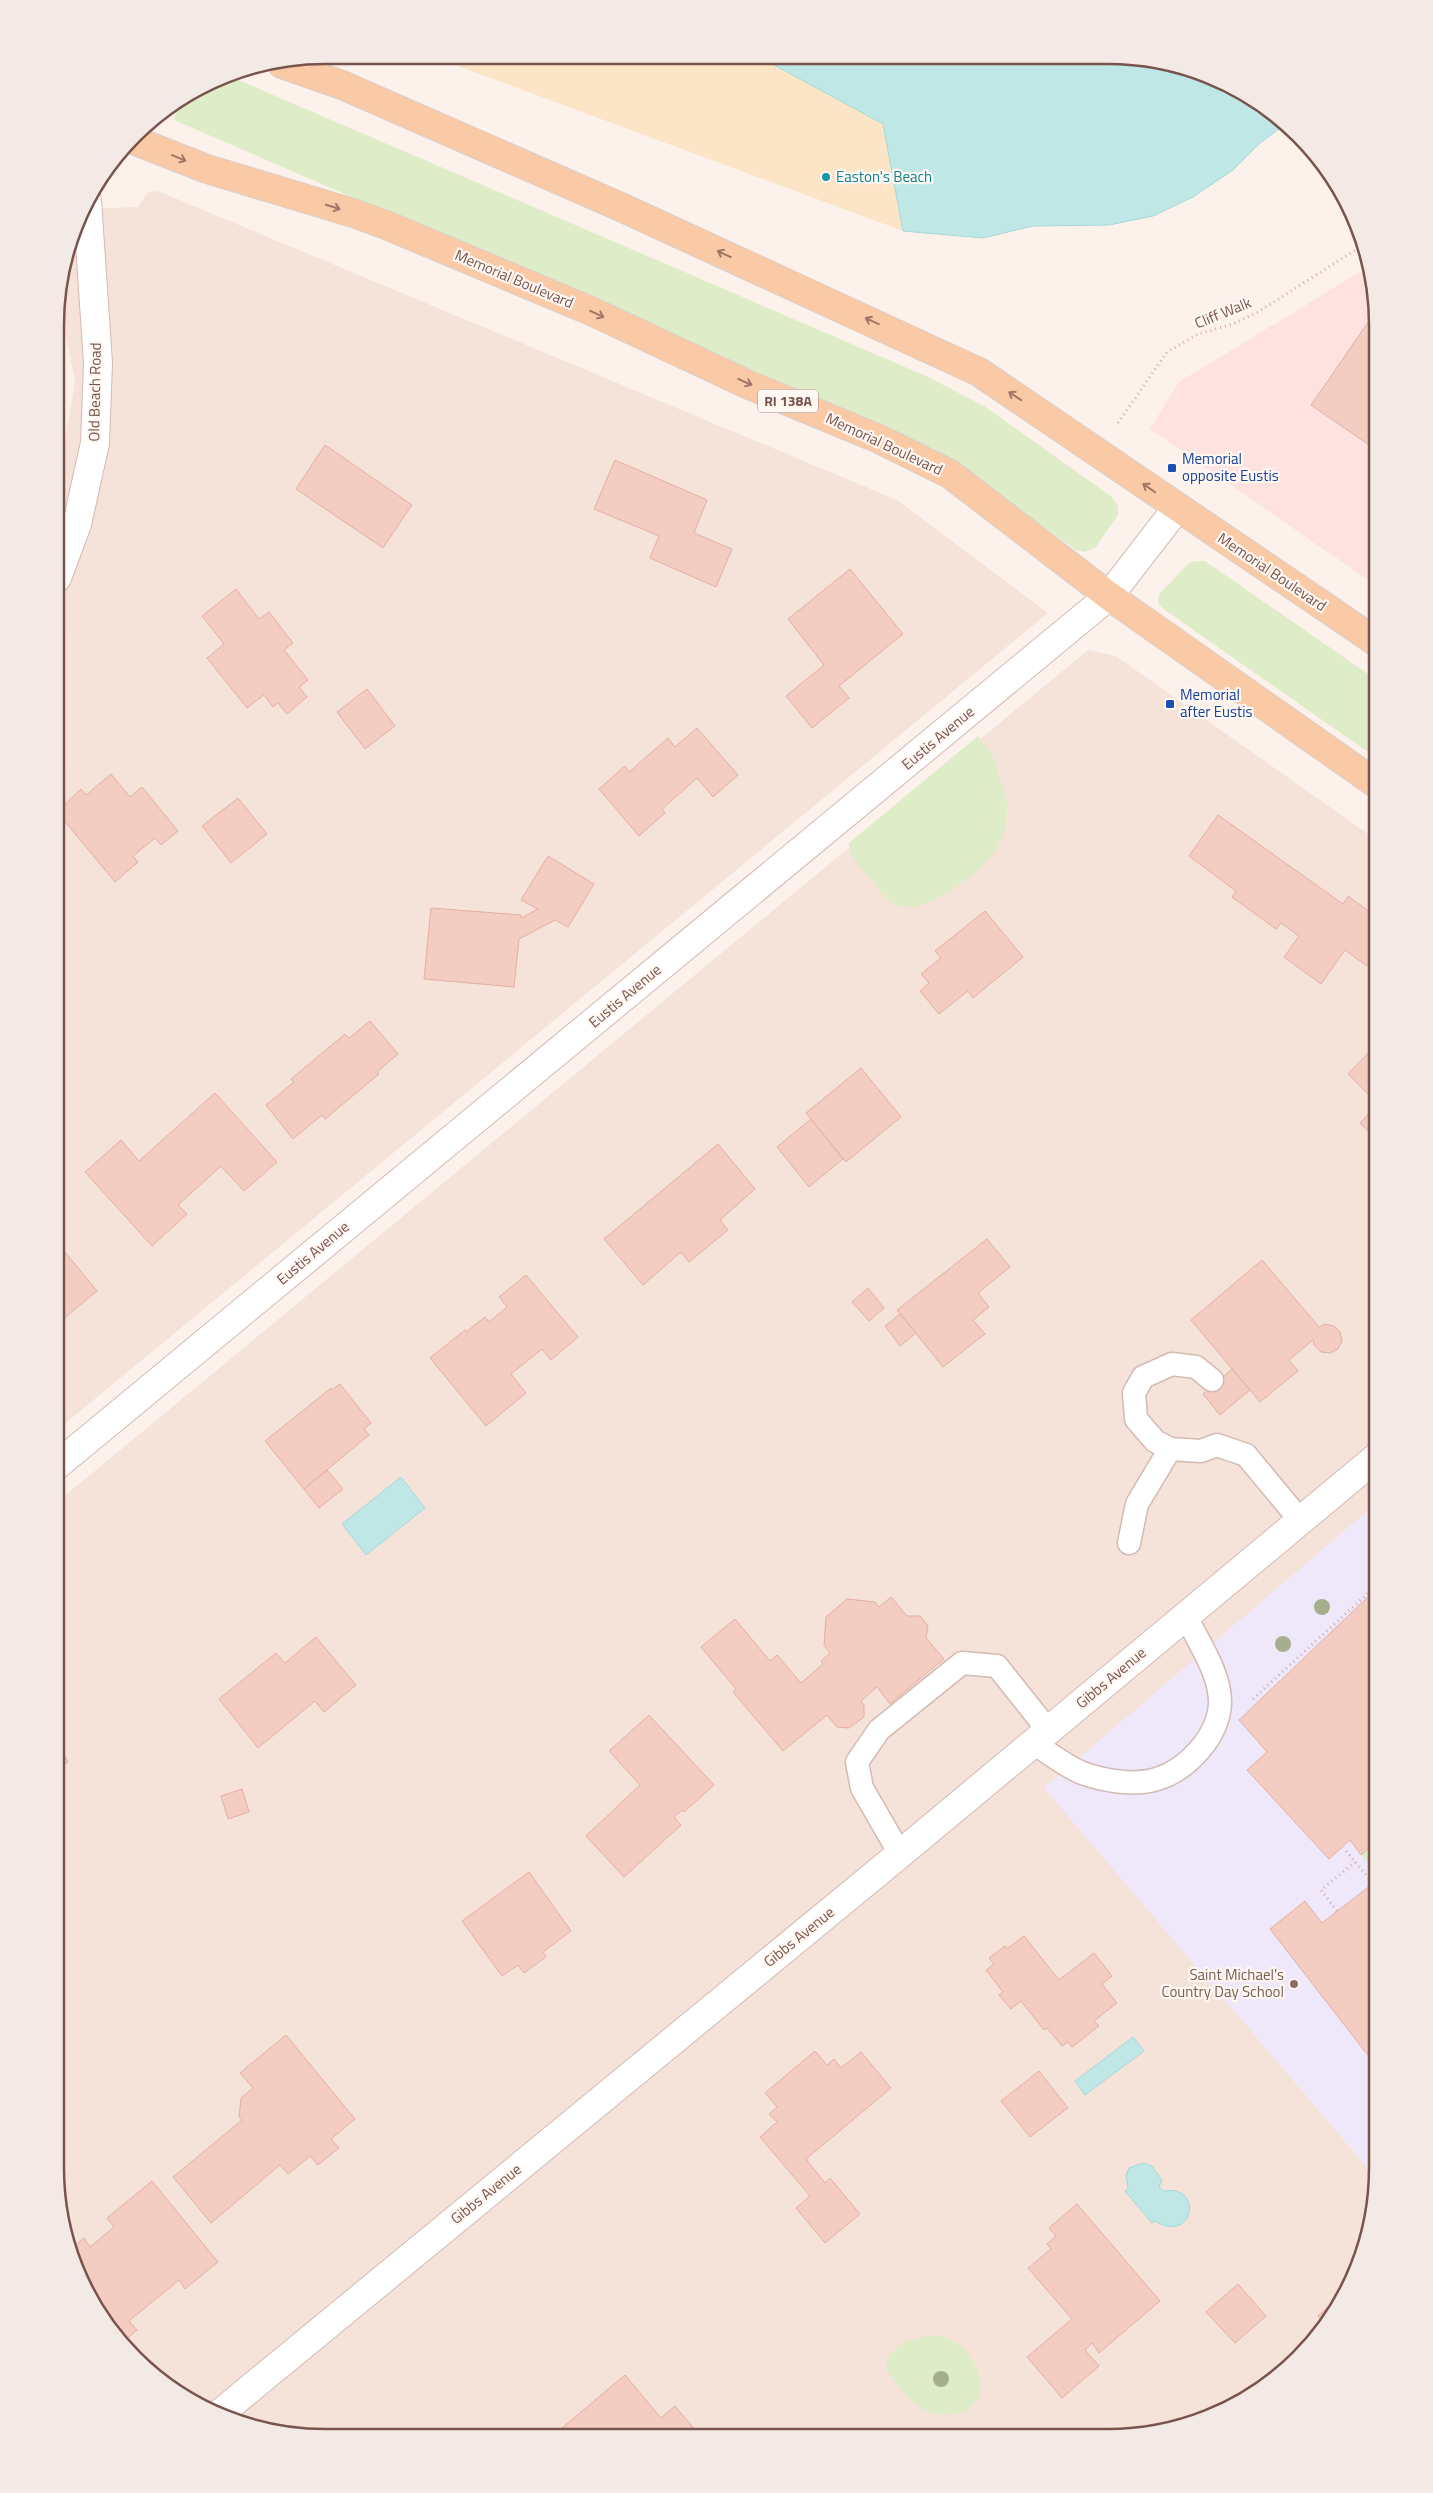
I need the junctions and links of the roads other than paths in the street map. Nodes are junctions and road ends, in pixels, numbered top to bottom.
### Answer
1 (289, 66) edge
2 (138, 142) edge
3 (88, 216) edge
4 (1177, 508) junction
5 (64, 559) edge
6 (1109, 596) junction
7 (1369, 637) edge
8 (1369, 779) edge
9 (1212, 1380) dead end
10 (1170, 1448) junction
11 (64, 1459) edge
12 (1369, 1463) edge
13 (1300, 1520) junction
14 (1129, 1543) dead end
15 (1186, 1616) junction
16 (1041, 1737) junction
17 (900, 1854) junction
18 (225, 2409) edge

4 -> 1 main road, Memorial Boulevard
2 -> 6 main road, Memorial Boulevard / RI 138A
3 - 5 street, Old Beach Road
4 - 6 street, Eustis Avenue
4 - 7 main road, Memorial Boulevard
6 - 8 main road, Memorial Boulevard / RI 138A
6 - 11 street, Eustis Avenue
9 - 10 lane
10 - 13 lane
10 - 14 lane
12 - 13 street, Gibbs Avenue
13 - 15 street, Gibbs Avenue
15 - 16 street, Gibbs Avenue
15 - 16 lane
16 - 17 street, Gibbs Avenue
16 - 17 lane
17 - 18 street, Gibbs Avenue

